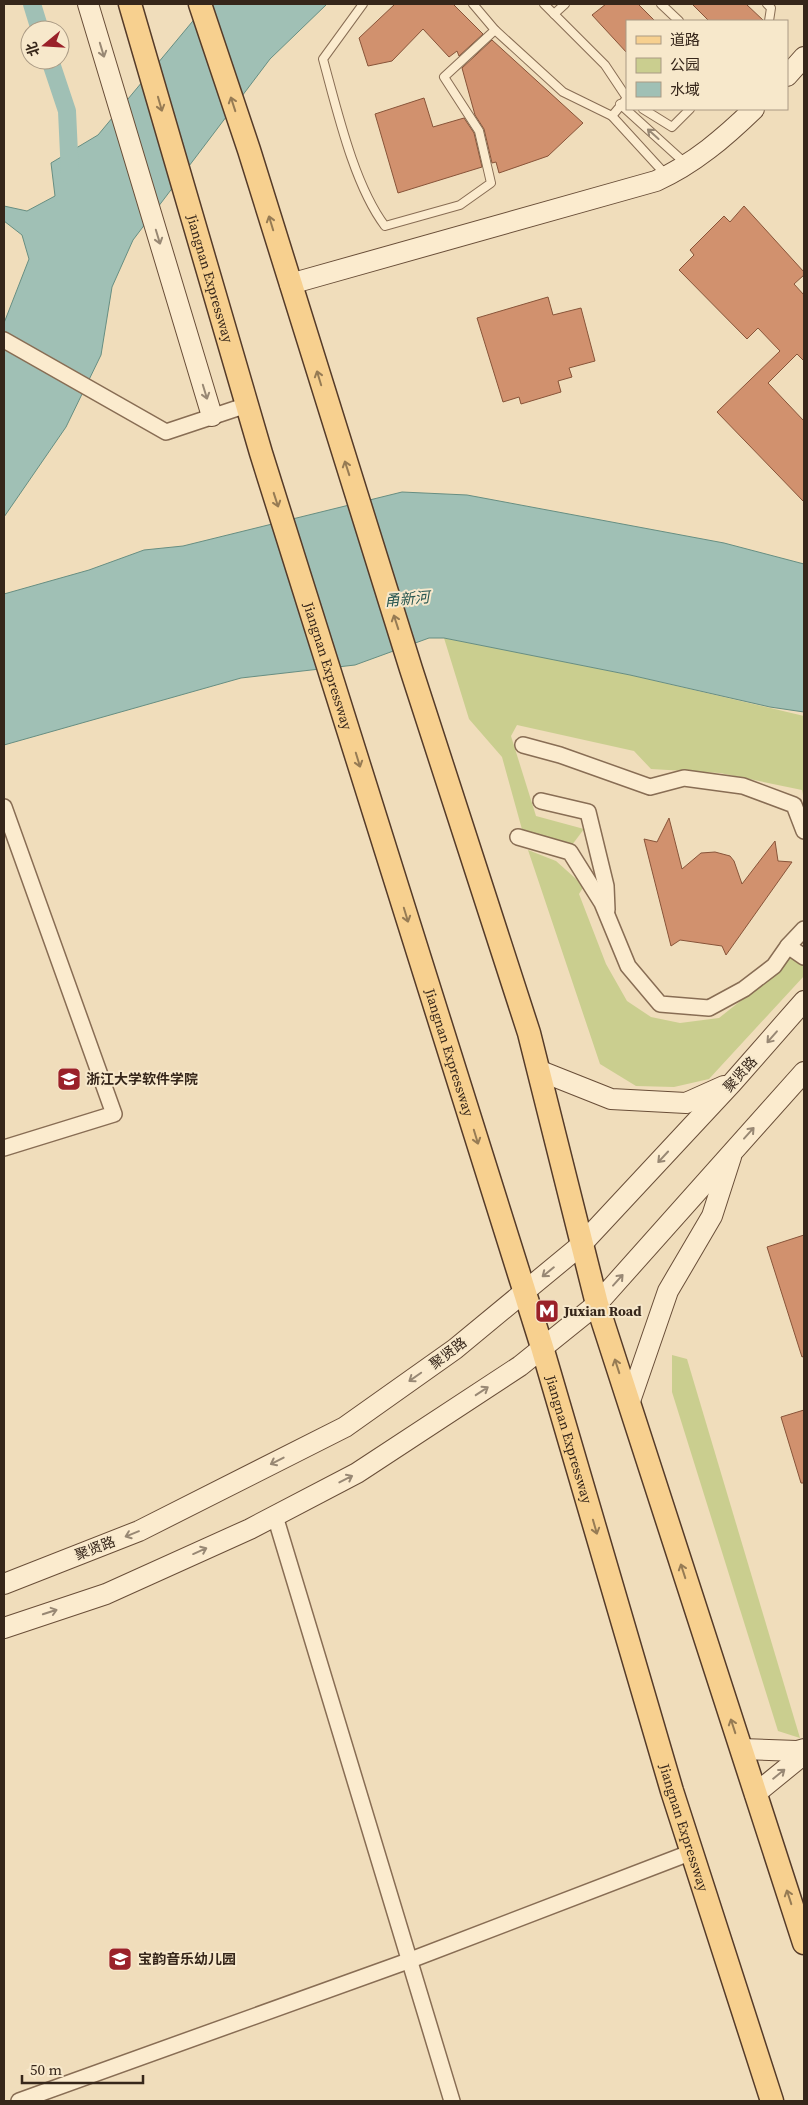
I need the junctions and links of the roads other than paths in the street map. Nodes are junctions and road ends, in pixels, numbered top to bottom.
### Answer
1 (88, 4) edge
2 (130, 4) edge
3 (200, 4) edge
4 (363, 4) edge
5 (473, 4) edge
6 (544, 4) edge
7 (564, 4) edge
8 (661, 4) edge
9 (767, 4) edge
10 (554, 14) junction
11 (678, 20) edge
12 (769, 20) edge
13 (495, 30) junction
14 (804, 57) edge
15 (788, 75) edge
16 (624, 100) edge
17 (634, 110) edge
18 (645, 110) edge
19 (689, 110) edge
20 (753, 110) edge
21 (612, 116) junction
22 (686, 164) junction
23 (667, 176) junction
24 (290, 284) junction
25 (4, 340) edge
26 (247, 405) junction
27 (212, 416) junction
28 (523, 745) dead end
29 (541, 801) dead end
30 (4, 807) edge
31 (804, 831) edge
32 (518, 836) dead end
33 (607, 914) junction
34 (804, 929) edge
35 (788, 946) junction
36 (804, 957) edge
37 (804, 1000) edge
38 (538, 1070) junction
39 (804, 1072) edge
40 (732, 1083) junction
41 (4, 1148) edge
42 (733, 1151) junction
43 (581, 1245) junction
44 (524, 1291) junction
45 (597, 1304) junction
46 (542, 1347) junction
47 (630, 1404) junction
48 (275, 1516) junction
49 (4, 1584) edge
50 (4, 1628) edge
51 (741, 1749) junction
52 (804, 1749) edge
53 (804, 1757) edge
54 (755, 1794) junction
55 (692, 1852) junction
56 (804, 1943) edge
57 (408, 1961) junction
58 (19, 2101) edge
59 (452, 2101) edge
60 (772, 2101) edge

1 -> 27 main road
2 -> 26 main road, Jiangnan Expressway
24 -> 3 main road
4 - 13 lane
5 - 13 lane
6 - 10 lane
7 - 10 lane
8 - 11 lane
9 - 12 lane
10 - 16 lane
13 - 21 lane
14 - 15 main road
16 - 21 lane
22 -> 17 lane
18 - 19 lane
20 - 22 main road
21 - 23 lane
22 - 23 main road
23 - 24 main road
38 -> 24 main road
25 - 27 street
26 - 27 street
26 -> 44 main road, Jiangnan Expressway
28 - 31 street
29 - 33 street
30 - 41 street
32 - 33 street
33 - 35 street
34 - 35 street
35 - 36 street
37 -> 40 main road, 聚贤路
38 - 40 main road
38 - 43 main road
42 -> 39 main road
40 -> 43 main road, 聚贤路
45 -> 42 main road
42 - 47 main road
43 -> 44 main road, 聚贤路
43 - 45 main road
44 - 46 main road, Jiangnan Expressway
44 -> 49 main road, 聚贤路
45 - 46 main road
47 -> 45 main road
48 -> 46 main road
46 -> 55 main road, Jiangnan Expressway
51 -> 47 main road
50 -> 48 main road
48 - 57 street
51 - 52 main road
51 - 54 main road
54 -> 53 main road
56 -> 54 main road
55 - 57 street
55 - 60 main road, Jiangnan Expressway
57 - 58 street
57 - 59 street

